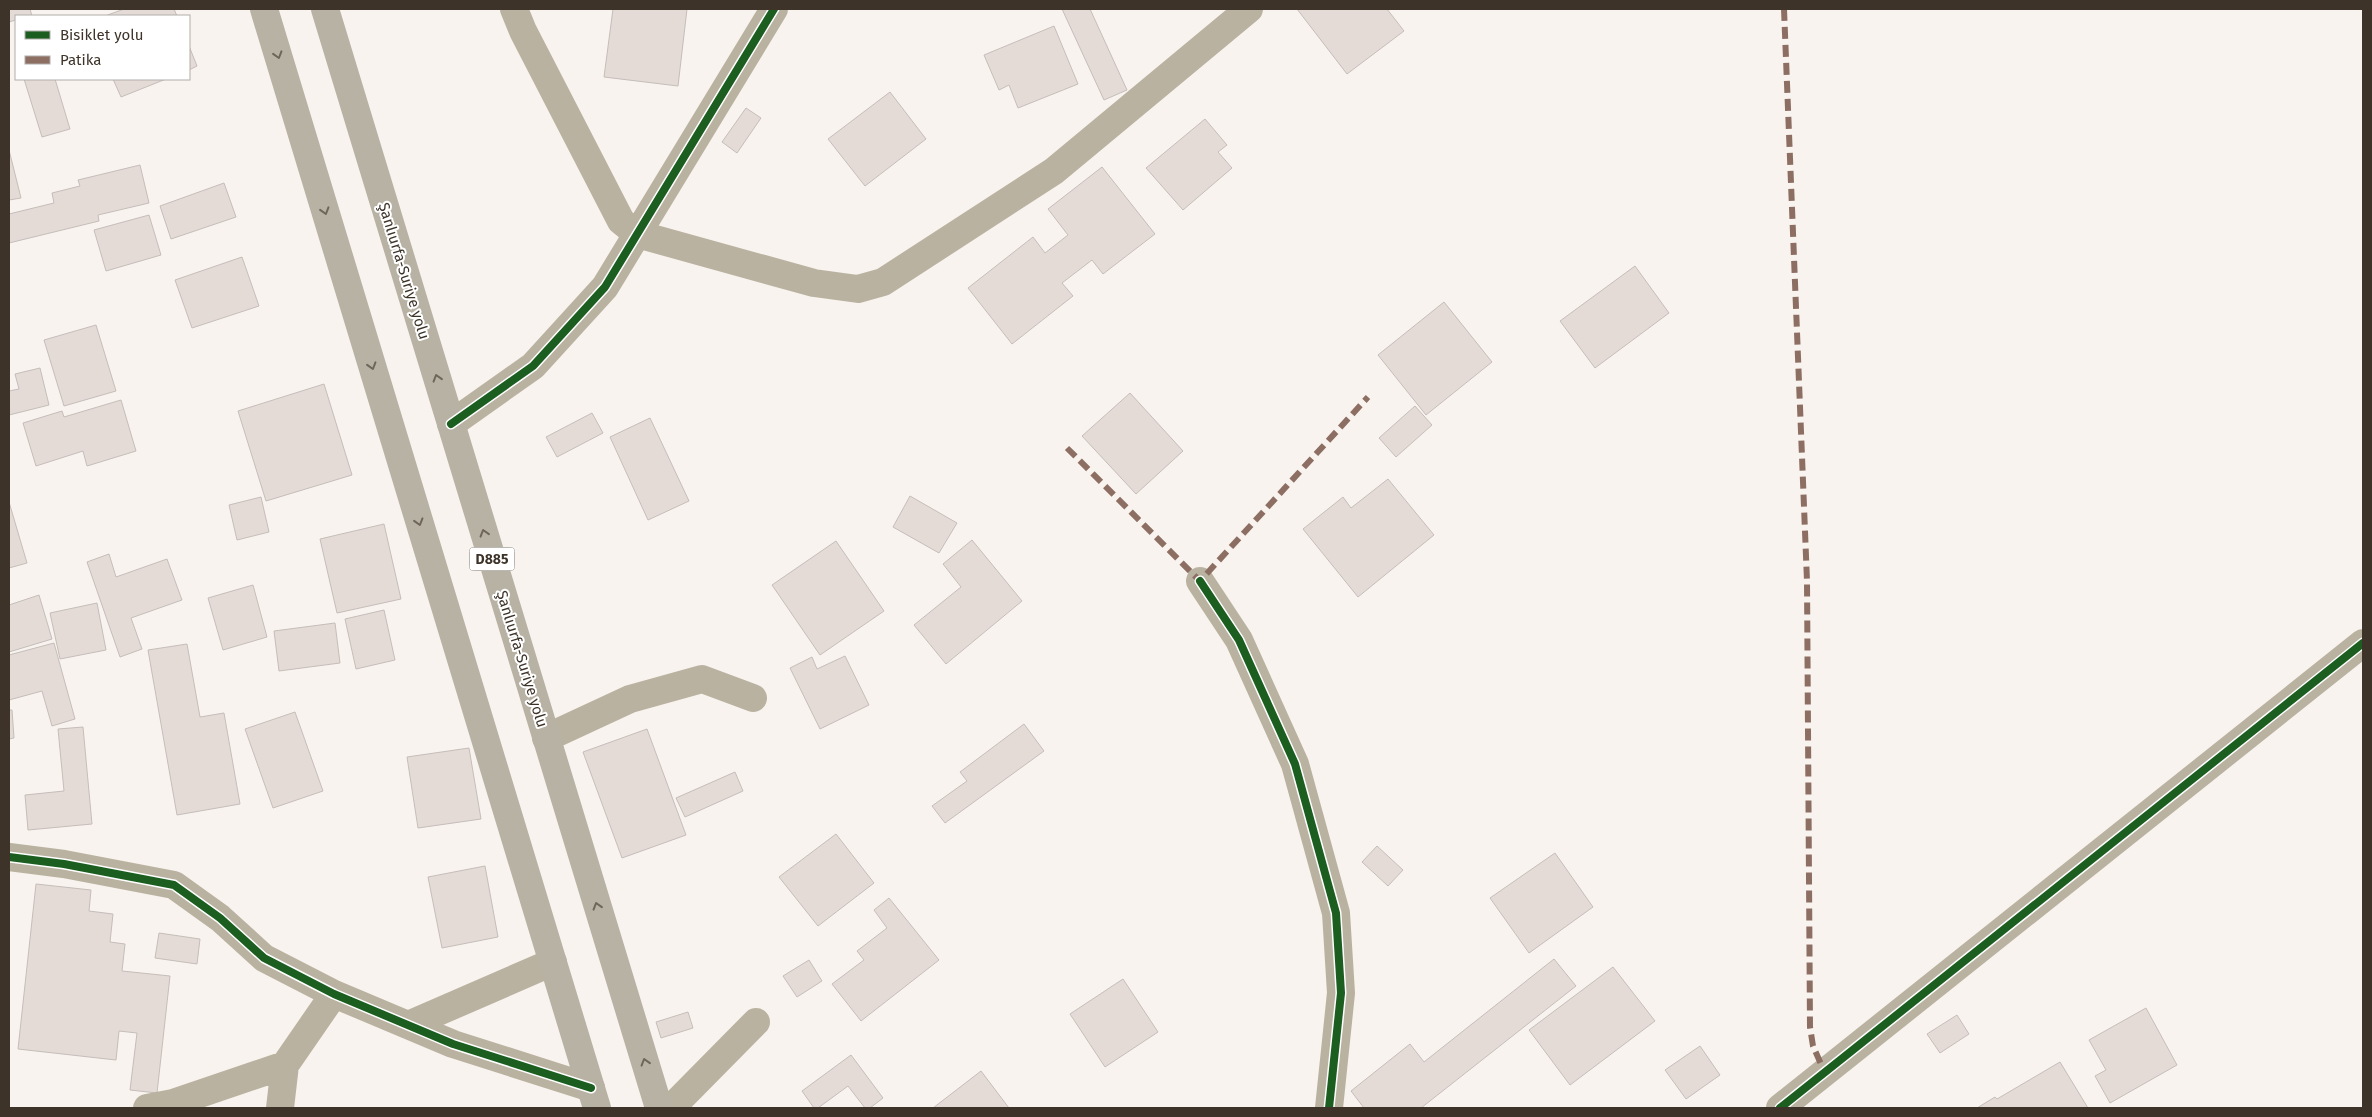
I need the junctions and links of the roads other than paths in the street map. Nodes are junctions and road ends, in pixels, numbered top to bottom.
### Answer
1 (264, 9) edge
2 (325, 9) edge
3 (774, 9) edge
4 (1249, 9) edge
5 (518, 11) edge
6 (637, 234) junction
7 (451, 424) junction
8 (1200, 581) dead end
9 (2363, 643) edge
10 (753, 698) dead end
11 (546, 738) junction
12 (9, 857) edge
13 (553, 962) junction
14 (334, 994) junction
15 (756, 1022) dead end
16 (408, 1025) junction
17 (285, 1065) junction
18 (594, 1098) edge
19 (147, 1108) edge
20 (280, 1108) edge
21 (659, 1108) edge
22 (671, 1108) edge
23 (1329, 1108) edge
24 (1780, 1108) edge

1 -> 13 highway
7 -> 2 highway, Şanlıurfa-Suriye yolu / D885
3 - 6 street
4 - 6 street
5 - 6 street
6 - 7 street
11 -> 7 highway, Şanlıurfa-Suriye yolu / D885
8 - 23 street
9 - 24 street
10 - 11 street
21 -> 11 highway, Şanlıurfa-Suriye yolu / D885
12 - 14 street
13 - 16 street
13 - 18 highway
14 - 16 street
14 - 17 street
15 - 22 street
16 - 18 street
17 - 19 street
17 - 20 street

